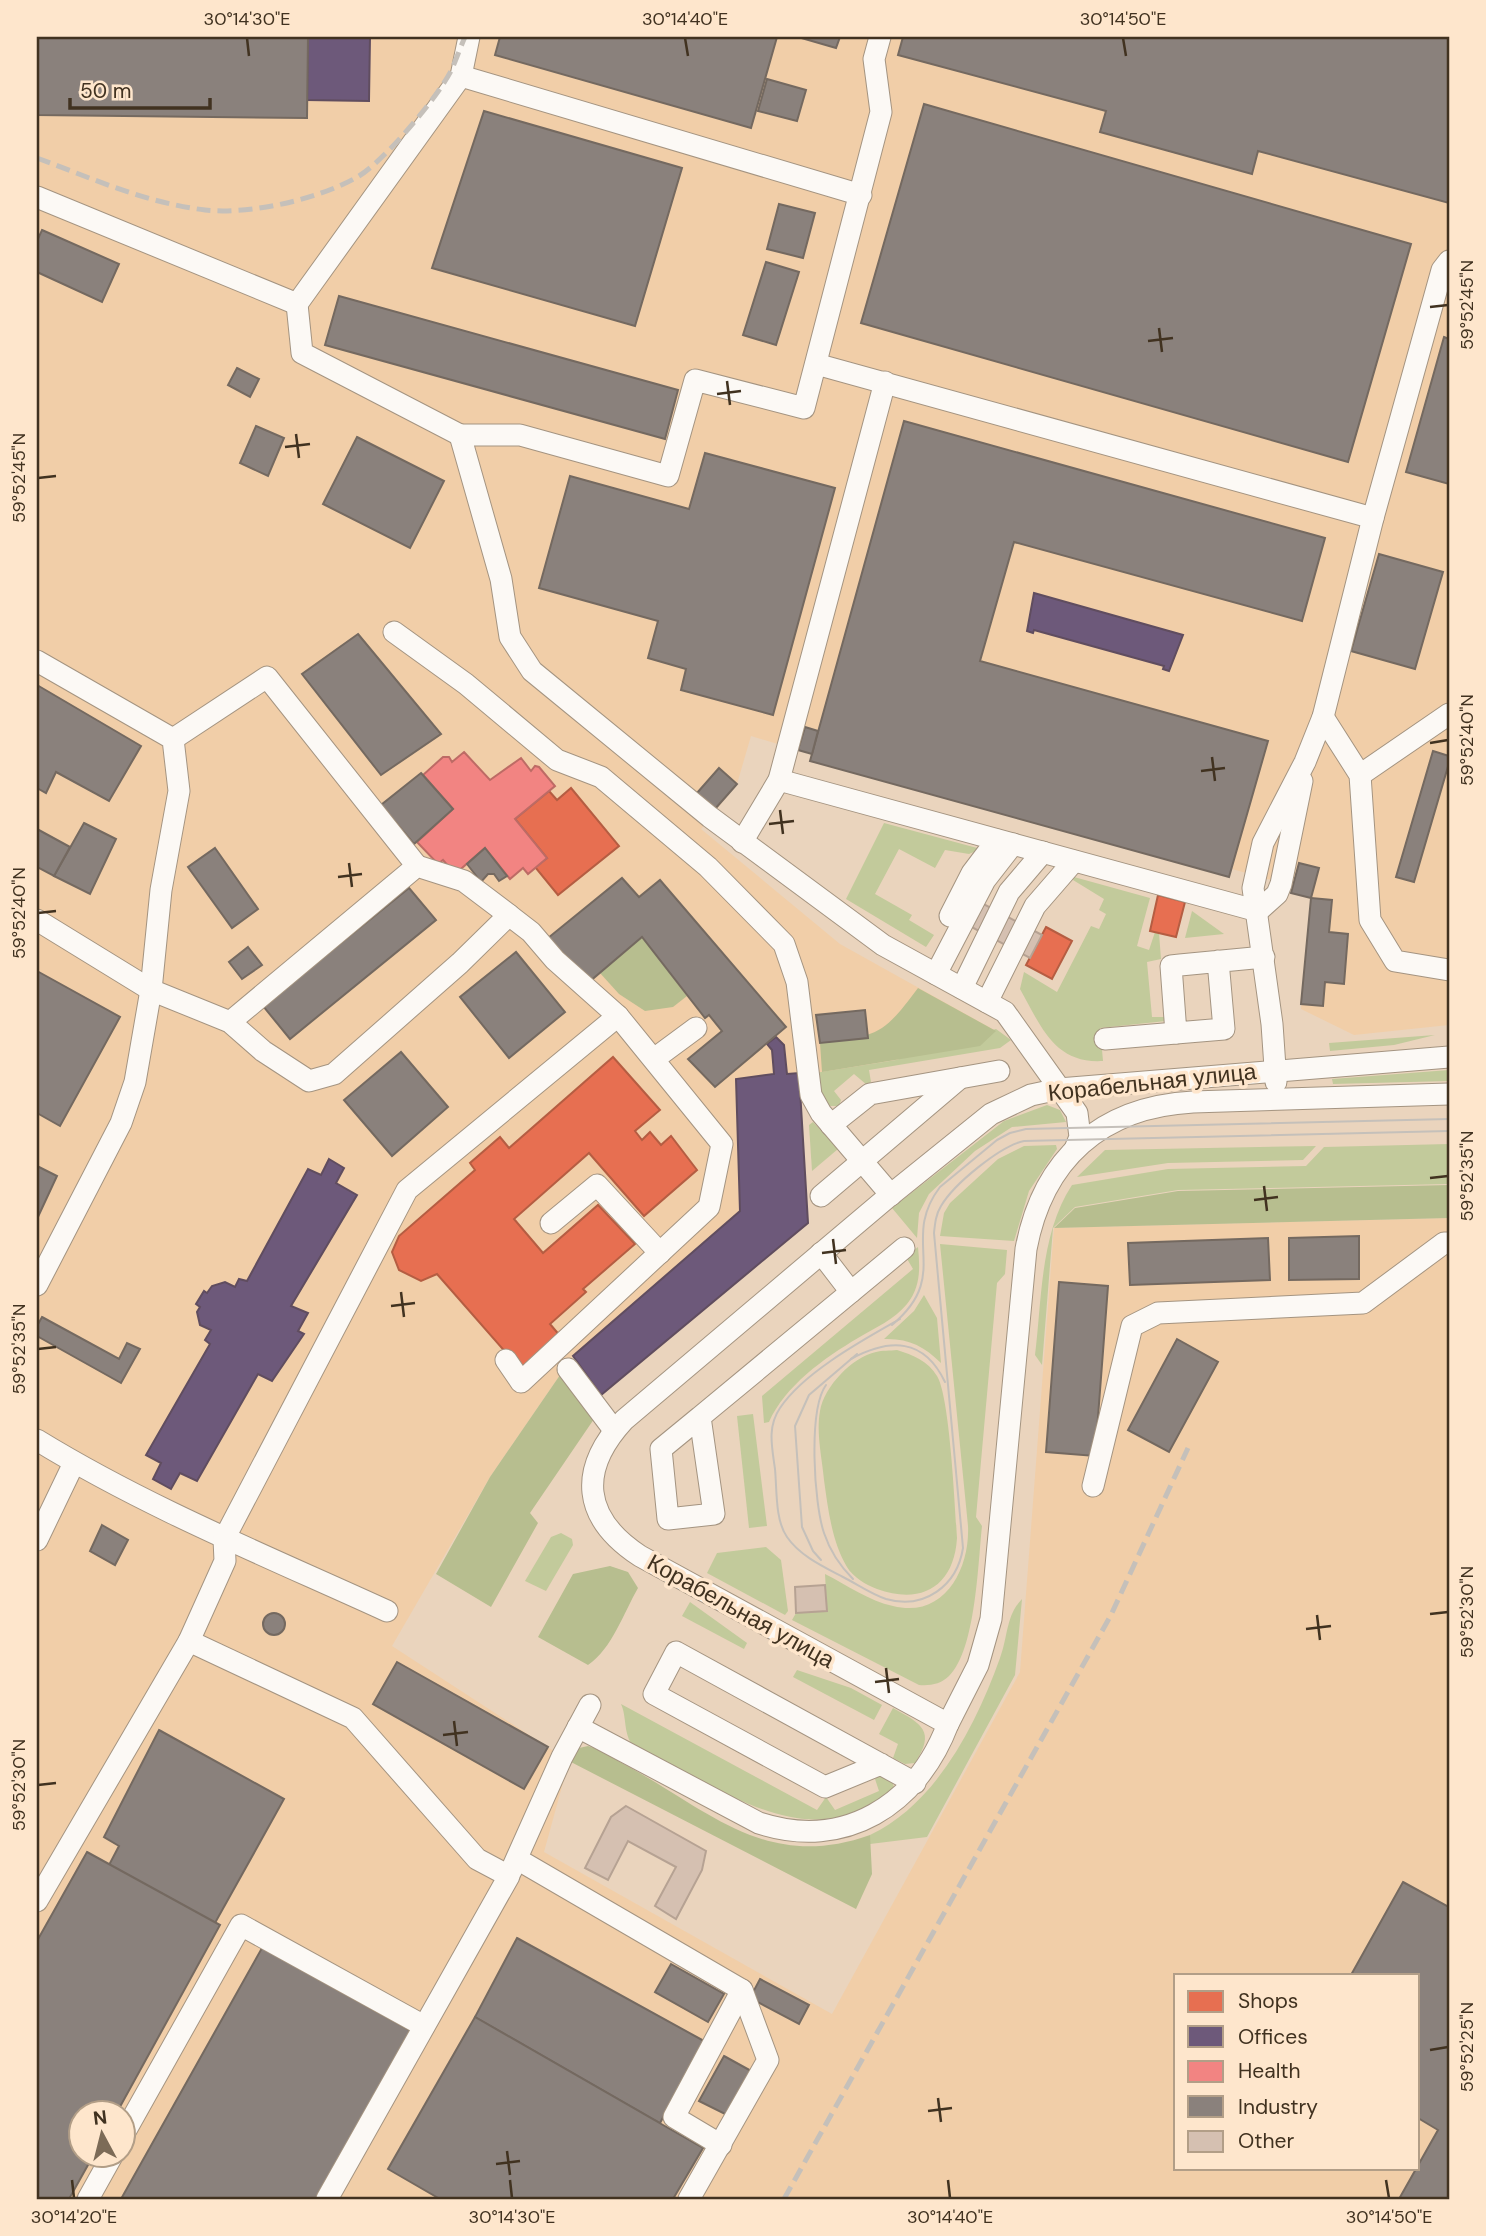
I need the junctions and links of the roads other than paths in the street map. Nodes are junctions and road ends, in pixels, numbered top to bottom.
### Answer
1 (469, 37) edge
2 (880, 37) edge
3 (461, 76) junction
4 (861, 195) junction
5 (37, 197) edge
6 (1449, 261) edge
7 (1444, 287) edge
8 (297, 304) junction
9 (816, 364) junction
10 (885, 382) junction
11 (460, 435) junction
12 (1373, 518) junction
13 (394, 632) dead end
14 (37, 661) edge
15 (1449, 714) edge
16 (1323, 717) junction
17 (173, 739) junction
18 (1360, 775) junction
19 (779, 780) junction
20 (742, 842) junction
21 (1036, 850) junction
22 (417, 866) junction
23 (1258, 911) junction
24 (509, 915) junction
25 (37, 920) edge
26 (1264, 957) junction
27 (1218, 961) junction
28 (1449, 970) edge
29 (955, 985) junction
30 (151, 990) junction
31 (618, 1016) junction
32 (230, 1022) junction
33 (696, 1028) dead end
34 (1177, 1033) junction
35 (1105, 1039) dead end
36 (1449, 1057) edge
37 (654, 1059) junction
38 (1275, 1070) junction
39 (999, 1072) dead end
40 (960, 1078) junction
41 (1059, 1089) junction
42 (1449, 1094) edge
43 (1278, 1098) junction
44 (831, 1125) junction
45 (1075, 1149) junction
46 (862, 1161) junction
47 (891, 1195) junction
48 (821, 1196) dead end
49 (551, 1223) dead end
50 (1449, 1242) edge
51 (904, 1248) dead end
52 (660, 1253) junction
53 (821, 1253) junction
54 (37, 1285) edge
55 (851, 1292) junction
56 (506, 1360) dead end
57 (568, 1369) dead end
58 (700, 1417) junction
59 (614, 1430) junction
60 (37, 1440) edge
61 (74, 1463) junction
62 (1093, 1486) dead end
63 (224, 1539) junction
64 (37, 1540) edge
65 (387, 1611) dead end
66 (189, 1641) junction
67 (590, 1705) dead end
68 (948, 1724) junction
69 (578, 1727) junction
70 (881, 1764) junction
71 (915, 1783) junction
72 (513, 1868) junction
73 (37, 1901) edge
74 (742, 1990) junction
75 (424, 2026) junction
76 (136, 2112) edge
77 (721, 2144) junction
78 (104, 2170) edge
79 (330, 2198) edge
80 (88, 2199) edge
81 (689, 2199) edge

1 - 3 street
2 - 4 street
3 - 4 street
3 - 8 street
4 - 9 street
5 - 8 street
6 - 7 street
7 - 12 street
8 - 11 street
9 - 10 street
9 - 11 street
10 - 12 street
10 - 19 street
11 - 20 street
12 - 16 street
13 - 44 street
14 - 17 street
15 - 18 street
16 - 18 street
16 - 23 street
17 - 22 street
17 - 30 street
18 - 28 street
19 - 20 street
19 - 21 street
20 - 29 street
21 - 23 street
21 - 29 street
21 - 29 street
21 - 29 street
22 - 24 street
22 - 32 street
23 - 26 street
24 - 31 street
24 - 32 street
25 - 30 street
26 - 27 street
26 - 38 street
27 - 34 street
27 - 34 street
29 - 41 street
30 - 32 street
30 - 54 street
31 - 37 street
31 - 63 street
33 - 37 street
34 - 35 street
36 - 38 street, Корабельная улица
37 - 52 street
38 - 41 street, Корабельная улица
38 - 43 street
39 - 40 street
40 - 44 street
40 - 46 street
41 - 45 street
41 - 47 street, Корабельная улица
42 - 43 street, Корабельная улица
43 - 45 street, Корабельная улица
44 - 46 street
45 - 68 street, Корабельная улица
46 - 47 street
46 - 48 street
47 - 53 street, Корабельная улица
49 - 52 street
50 - 62 street
51 - 55 street
52 - 56 street
53 - 55 street
53 - 59 street, Корабельная улица
55 - 58 street
57 - 59 street
58 - 58 street
59 - 68 street, Корабельная улица
60 - 61 street
61 - 63 street
61 - 64 street
63 - 65 street
63 - 66 street
66 - 72 street
66 - 73 street
67 - 69 street
68 - 71 street
69 - 71 street
69 - 72 street
70 - 70 street
70 - 71 street
72 - 74 street
72 - 75 street
74 - 77 street
74 - 77 street
75 - 76 street
75 - 79 street
77 - 81 street
78 - 80 street

